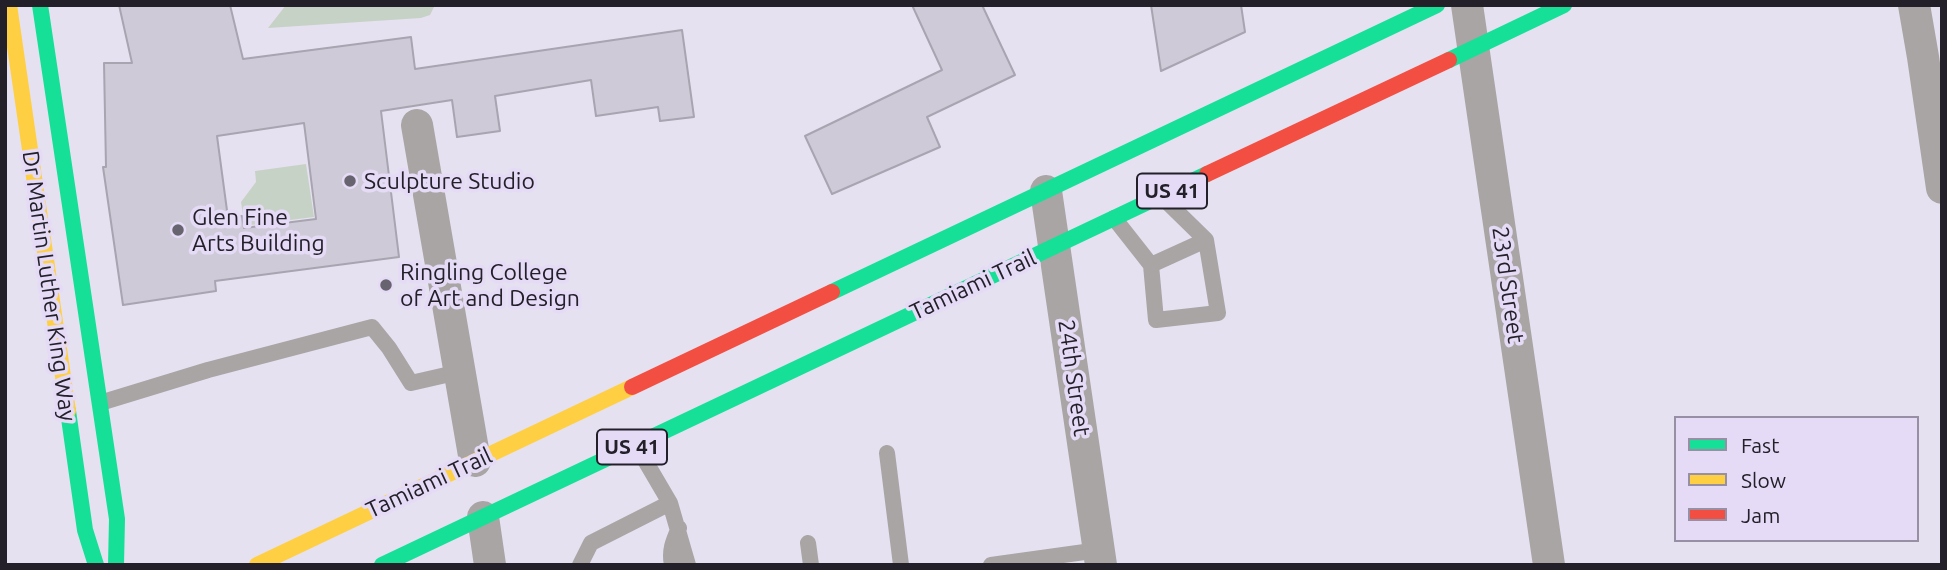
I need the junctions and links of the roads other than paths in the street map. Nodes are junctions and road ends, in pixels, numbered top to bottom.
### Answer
1 (9, 5) edge
2 (40, 5) edge
3 (1437, 5) edge
4 (1467, 5) edge
5 (1564, 5) edge
6 (1914, 5) edge
7 (1474, 48) junction
8 (1933, 56) edge
9 (417, 125) dead end
10 (1942, 188) edge
11 (1046, 191) junction
12 (1161, 196) junction
13 (1114, 218) junction
14 (1206, 240) junction
15 (1055, 247) junction
16 (1150, 265) junction
17 (459, 372) junction
18 (100, 403) junction
19 (570, 416) junction
20 (636, 445) junction
21 (530, 452) dead end
22 (887, 453) dead end
23 (475, 461) junction
24 (455, 488) dead end
25 (670, 503) junction
26 (489, 505) junction
27 (679, 528) junction
28 (406, 537) dead end
29 (808, 543) dead end
30 (1100, 557) edge
31 (1012, 563) edge
32 (96, 565) edge
33 (116, 565) edge
34 (257, 565) edge
35 (382, 565) edge
36 (490, 565) edge
37 (580, 565) edge
38 (672, 565) edge
39 (688, 565) edge
40 (811, 565) edge
41 (901, 565) edge
42 (991, 565) edge
43 (1549, 565) edge

1 - 32 main road, Dr Martin Luther King Way
2 - 18 main road, Dr Martin Luther King Way
3 - 11 main road, Tamiami Trail / US 41
4 - 7 street, 23rd Street
5 - 7 main road, Tamiami Trail / US 41
6 - 8 street
7 - 12 main road, Tamiami Trail / US 41
7 - 43 street, 23rd Street
8 - 10 street
9 - 17 street
11 - 15 street, 24th Street
11 - 19 main road, Tamiami Trail / US 41
12 - 13 main road, Tamiami Trail / US 41
12 - 14 lane
13 - 15 main road, Tamiami Trail / US 41
13 - 16 lane
14 - 16 lane
14 - 16 lane
15 - 20 main road, Tamiami Trail / US 41
15 - 30 street, 24th Street
17 - 18 lane
17 - 23 street
18 - 33 main road, Dr Martin Luther King Way
19 - 21 main road
19 - 23 main road, Tamiami Trail / US 41
20 - 25 lane
20 - 26 main road, Tamiami Trail / US 41
22 - 41 lane
23 - 24 main road
23 - 34 main road, Tamiami Trail / US 41
25 - 27 lane
25 - 37 lane
26 - 35 main road, Tamiami Trail / US 41
26 - 36 street
27 - 38 lane
27 - 39 lane
28 - 35 main road
29 - 40 lane
30 - 31 lane
31 - 42 lane

